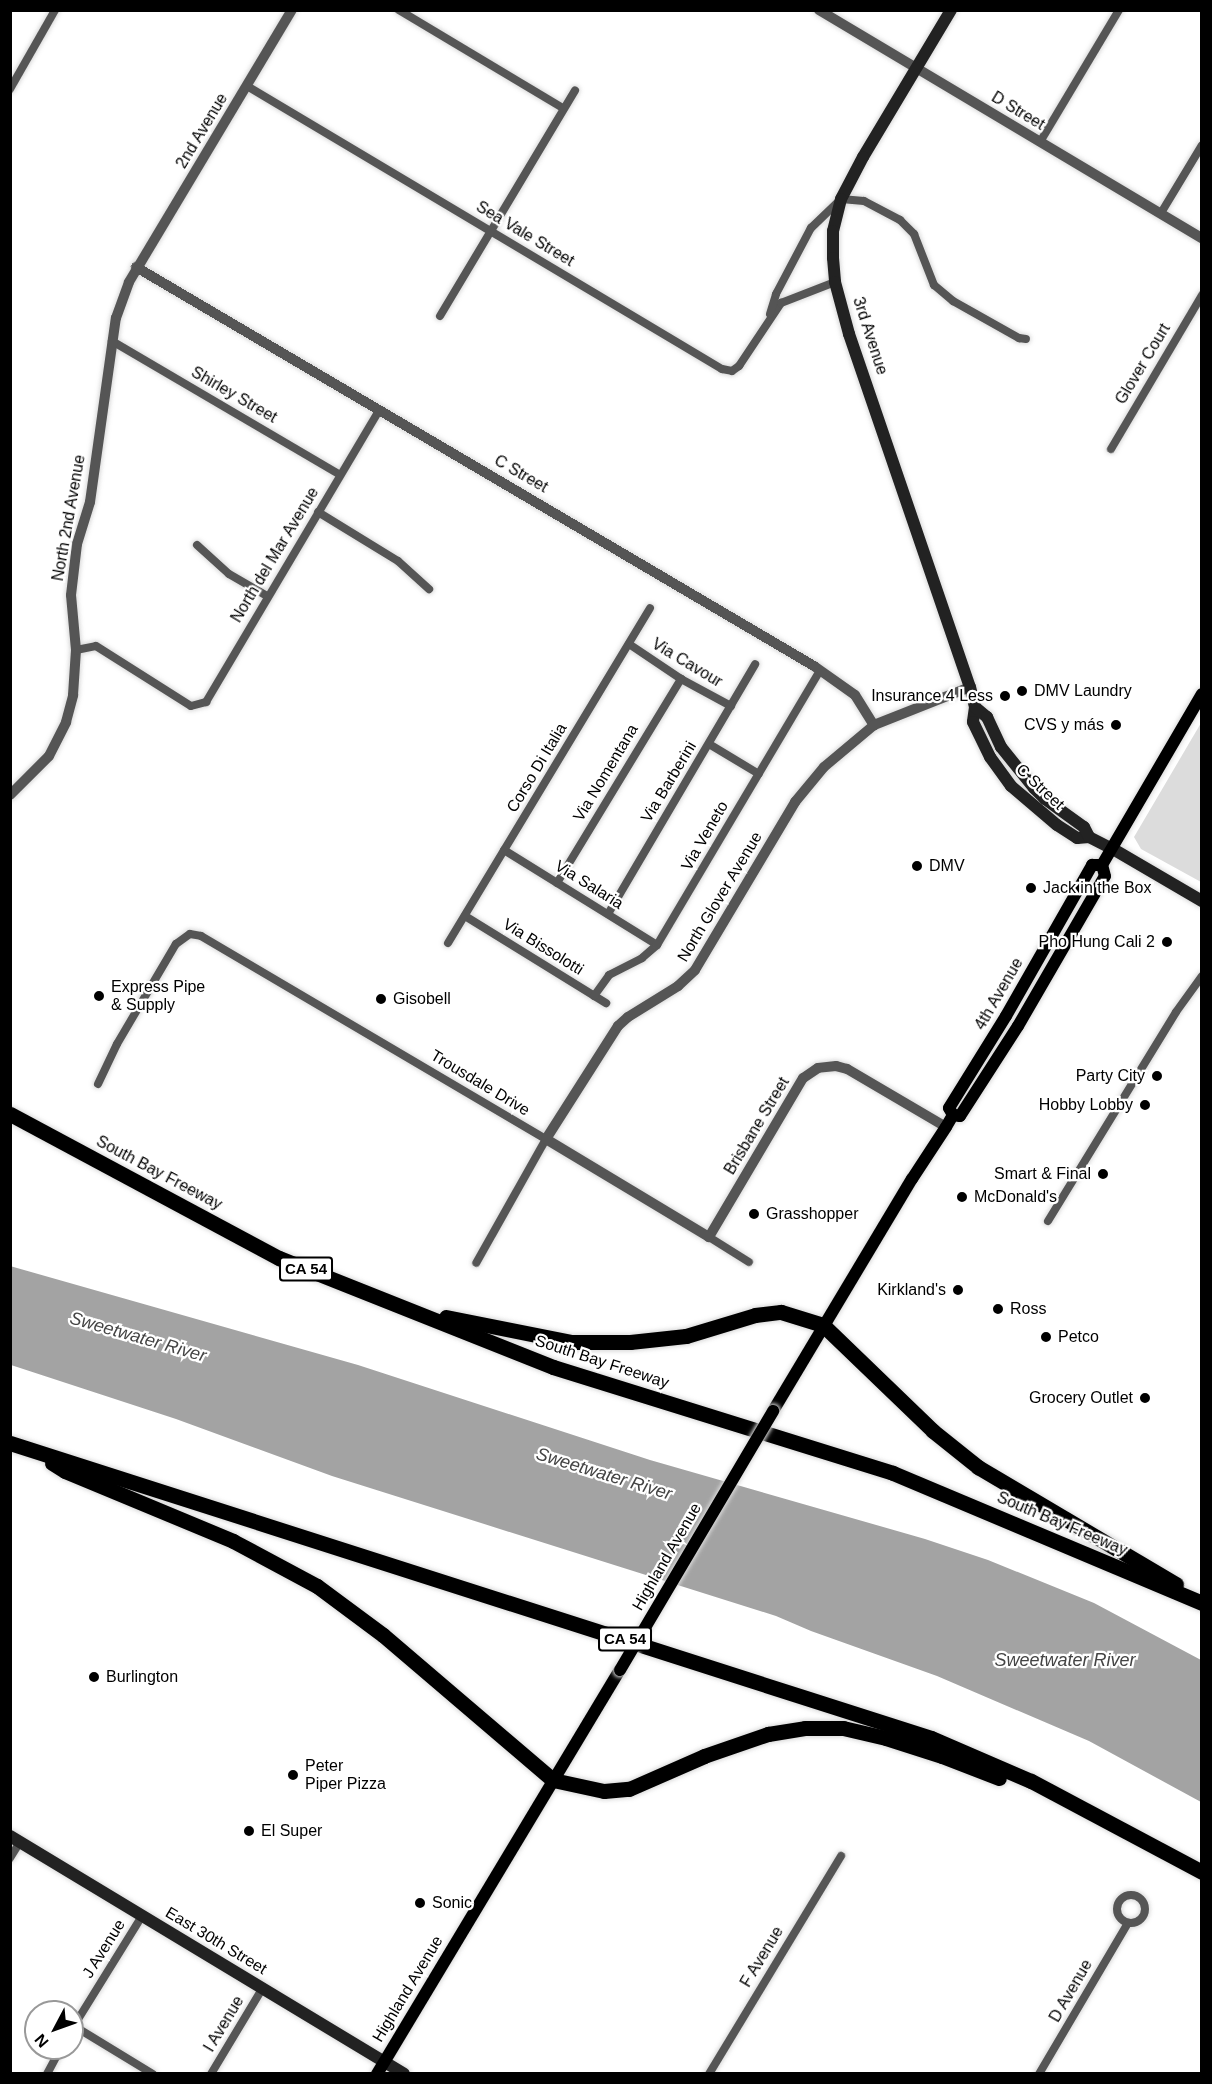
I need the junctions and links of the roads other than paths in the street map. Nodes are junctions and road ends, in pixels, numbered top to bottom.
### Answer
1 (55, 10) edge
2 (292, 10) edge
3 (399, 10) edge
4 (819, 10) edge
5 (951, 10) edge
6 (1119, 10) edge
7 (916, 68) junction
8 (247, 86) junction
9 (10, 89) edge
10 (575, 90) dead end
11 (563, 108) junction
12 (1040, 142) junction
13 (1202, 145) edge
14 (841, 199) junction
15 (1161, 213) junction
16 (491, 231) junction
17 (1202, 237) edge
18 (136, 267) junction
19 (835, 282) junction
20 (1202, 295) edge
21 (440, 316) dead end
22 (770, 317) junction
23 (1026, 339) dead end
24 (112, 341) junction
25 (379, 411) junction
26 (1111, 449) dead end
27 (340, 475) junction
28 (318, 512) junction
29 (197, 545) dead end
30 (429, 589) dead end
31 (267, 596) junction
32 (650, 608) dead end
33 (629, 644) junction
34 (76, 650) junction
35 (754, 664) dead end
36 (820, 671) junction
37 (681, 678) junction
38 (970, 687) junction
39 (1202, 694) edge
40 (731, 706) junction
41 (874, 725) junction
42 (709, 744) junction
43 (759, 774) junction
44 (10, 795) edge
45 (1113, 849) junction
46 (504, 850) junction
47 (557, 883) junction
48 (1202, 901) edge
49 (608, 914) junction
50 (465, 916) junction
51 (448, 943) dead end
52 (657, 945) junction
53 (1202, 976) edge
54 (594, 996) junction
55 (606, 1003) dead end
56 (98, 1084) dead end
57 (10, 1114) edge
58 (946, 1127) junction
59 (546, 1139) junction
60 (930, 1150) joint
61 (1048, 1221) dead end
62 (709, 1237) junction
63 (749, 1262) dead end
64 (476, 1263) dead end
65 (400, 1306) junction
66 (823, 1325) junction
67 (10, 1443) edge
68 (31, 1450) junction
69 (1202, 1601) edge
70 (553, 1780) junction
71 (1122, 1827) junction
72 (15, 1839) edge
73 (841, 1856) dead end
74 (10, 1858) edge
75 (1202, 1872) edge
76 (142, 1916) junction
77 (1128, 1923) dead end
78 (262, 1989) junction
79 (84, 2010) edge
80 (84, 2034) edge
81 (384, 2061) junction
82 (153, 2073) edge
83 (211, 2073) edge
84 (377, 2073) edge
85 (404, 2073) edge
86 (709, 2073) edge
87 (1040, 2073) edge

1 - 9 street
2 - 8 street, 2nd Avenue
3 - 11 street
4 - 7 street, D Street
5 - 7 main road, 3rd Avenue
6 - 12 street
7 - 12 street, D Street
7 - 14 main road, 3rd Avenue
8 - 16 street, Sea Vale Street
8 - 18 street, 2nd Avenue
10 - 11 street
11 - 16 street
12 - 15 street, D Street
13 - 15 street
14 - 19 main road, 3rd Avenue
14 - 22 street, Sea Vale Street
14 - 23 street
15 - 17 street, D Street
16 - 21 street
16 - 22 street, Sea Vale Street
18 - 24 street, North 2nd Avenue
18 - 25 street, C Street
19 - 22 street, Sea Vale Street
19 - 38 main road, 3rd Avenue
20 - 26 street, Glover Court
24 - 27 street, Shirley Street
24 - 34 street, North 2nd Avenue
25 - 27 street, North del Mar Avenue
25 - 36 street, C Street
27 - 28 street, North del Mar Avenue
28 - 30 street
28 - 31 street, North del Mar Avenue
29 - 31 street
31 - 34 street, North del Mar Avenue
32 - 33 street, Corso Di Italia
33 - 37 street, Via Cavour
33 - 46 street, Corso Di Italia
34 - 44 street, North 2nd Avenue
35 - 40 street, Via Barberini
36 - 41 street, C Street
36 - 43 street, Via Veneto
37 - 40 street, Via Cavour
37 - 47 street, Via Nomentana
38 - 41 street, North Glover Avenue
38 - 45 main road, C Street
39 - 45 main road, 4th Avenue
40 - 42 street, Via Barberini
41 - 59 street, North Glover Avenue
42 - 43 street
42 - 49 street, Via Barberini
43 - 52 street, Via Veneto
45 - 48 main road, C Street
45 - 58 main road, 4th Avenue
46 - 47 street, Via Salaria
46 - 50 street, Corso Di Italia
47 - 49 street, Via Salaria
49 - 52 street, Via Salaria
50 - 51 street, Corso Di Italia
50 - 54 street, Via Bissolotti
52 - 54 street, Via Veneto
53 - 61 street
54 - 55 street, Via Bissolotti
56 - 59 street, Trousdale Drive
57 - 65 highway, South Bay Freeway / CA 54
58 - 60 main road, 4th Avenue
58 - 62 street, Brisbane Street
59 - 62 street, Trousdale Drive
59 - 64 street, North Glover Avenue
60 - 66 main road, Highland Avenue
62 - 63 street, Trousdale Drive
65 - 66 highway
65 - 69 highway, South Bay Freeway / CA 54
66 - 69 highway
66 - 70 main road, Highland Avenue, bridge
67 - 68 highway, CA 54
68 - 70 highway
68 - 71 highway, CA 54
70 - 71 highway
70 - 81 main road, Highland Avenue
71 - 75 highway, CA 54
72 - 74 street
72 - 76 main road, East 30th Street
73 - 86 street, F Avenue
76 - 78 main road, East 30th Street
76 - 79 street, J Avenue
77 - 87 street, D Avenue
78 - 81 main road, East 30th Street
78 - 83 street, I Avenue
80 - 82 street
81 - 84 main road, Highland Avenue
81 - 85 main road, East 30th Street

